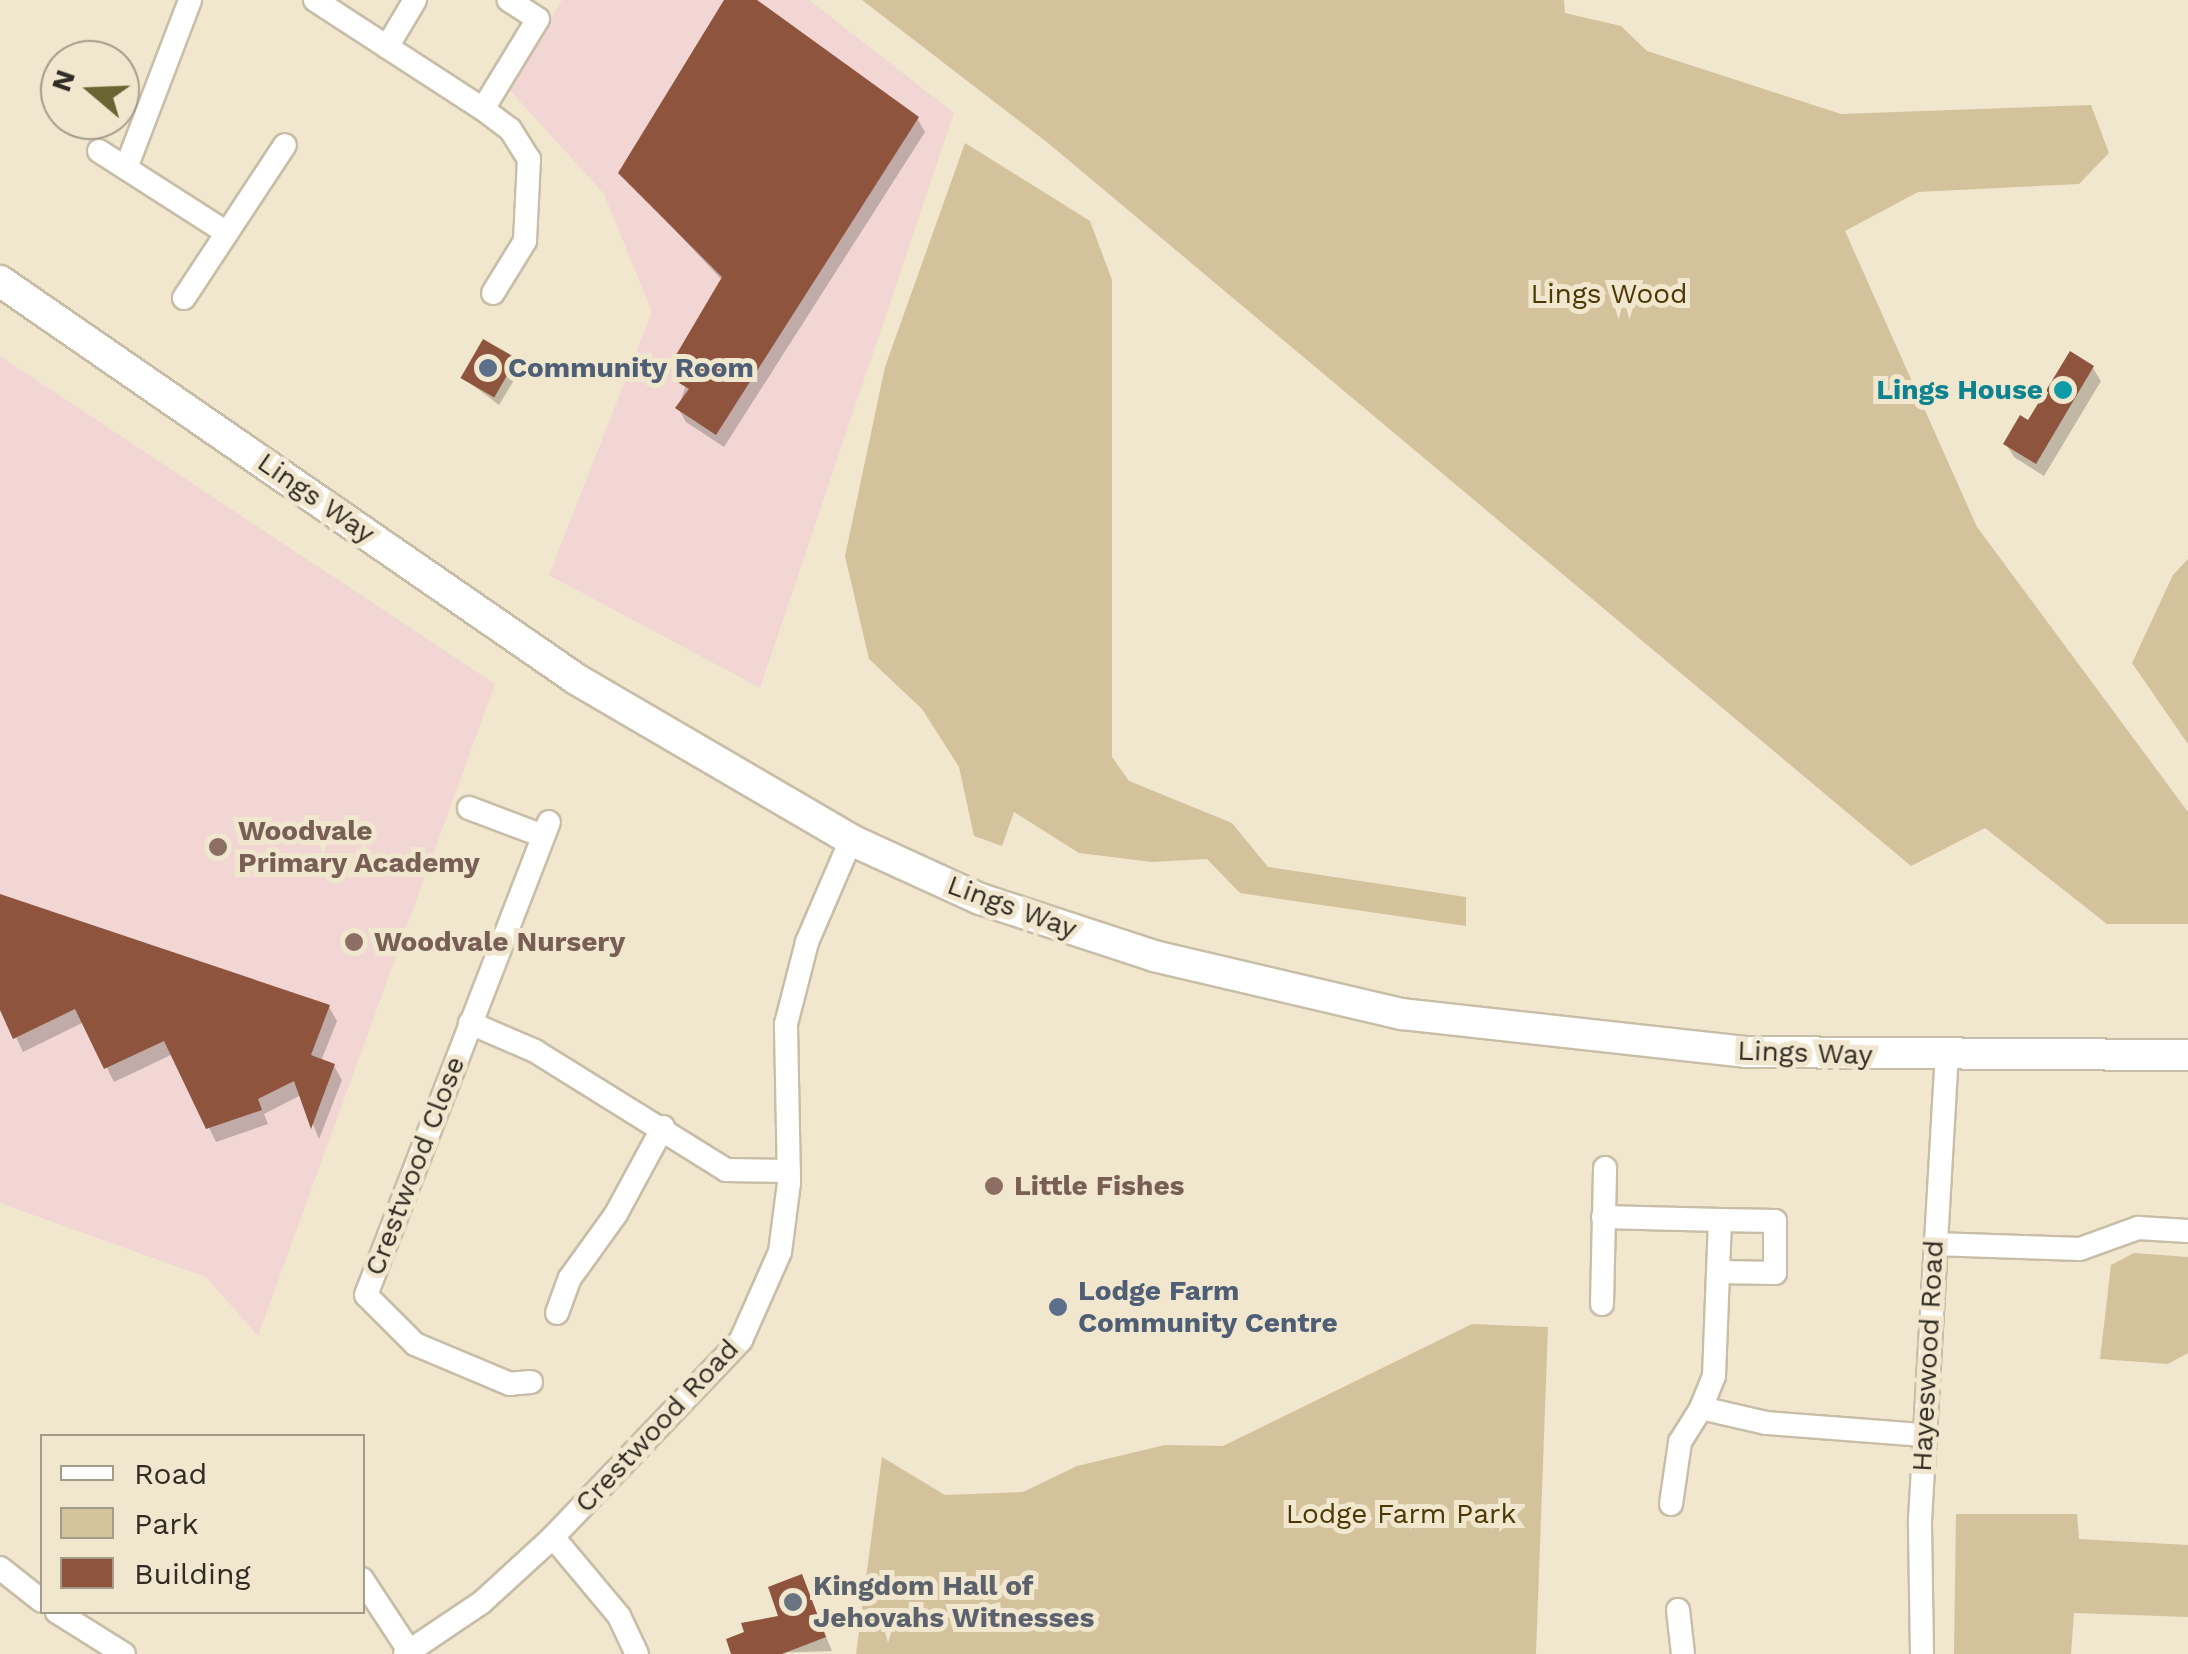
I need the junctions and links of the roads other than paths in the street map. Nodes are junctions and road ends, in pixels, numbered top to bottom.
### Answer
1 (190, 0) edge
2 (315, 0) edge
3 (415, 0) edge
4 (509, 0) edge
5 (387, 48) junction
6 (482, 108) junction
7 (284, 145) dead end
8 (98, 151) dead end
9 (126, 168) junction
10 (227, 233) junction
11 (0, 281) edge
12 (493, 294) dead end
13 (184, 298) dead end
14 (469, 808) dead end
15 (851, 840) junction
16 (470, 1024) junction
17 (2188, 1055) edge
18 (1947, 1058) junction
19 (664, 1127) junction
20 (1605, 1168) dead end
21 (789, 1171) junction
22 (1604, 1217) junction
23 (1720, 1220) junction
24 (2188, 1231) edge
25 (1934, 1244) junction
26 (1720, 1272) junction
27 (1602, 1304) dead end
28 (557, 1313) dead end
29 (531, 1382) dead end
30 (1701, 1408) junction
31 (1924, 1434) junction
32 (1670, 1504) dead end
33 (553, 1537) junction
34 (0, 1568) edge
35 (365, 1585) edge
36 (40, 1598) edge
37 (1678, 1610) dead end
38 (59, 1614) edge
39 (408, 1653) edge
40 (124, 1654) edge
41 (637, 1654) edge
42 (1684, 1654) edge
43 (1922, 1654) edge

1 - 9 street
2 - 5 street
3 - 5 street
4 - 6 street
5 - 6 street
6 - 12 street
7 - 10 street
8 - 9 street
9 - 10 street
10 - 13 street
11 - 15 street, Lings Way
14 - 16 street, Crestwood Close
15 - 18 street, Lings Way
15 - 21 street, Crestwood Road
16 - 19 street, Crestwood Close
16 - 29 street, Crestwood Close
17 - 18 street, Lings Way
18 - 25 street, Hayeswood Road
19 - 21 street, Crestwood Close
19 - 28 street
20 - 22 street
21 - 33 street, Crestwood Road
22 - 23 street
22 - 27 street
23 - 26 street
23 - 26 street
24 - 25 street
25 - 31 street, Hayeswood Road
26 - 30 street
30 - 31 street
30 - 32 street
31 - 43 street, Hayeswood Road
33 - 39 street, Crestwood Road
33 - 41 street
34 - 36 street
35 - 39 street
37 - 42 street
38 - 40 street

